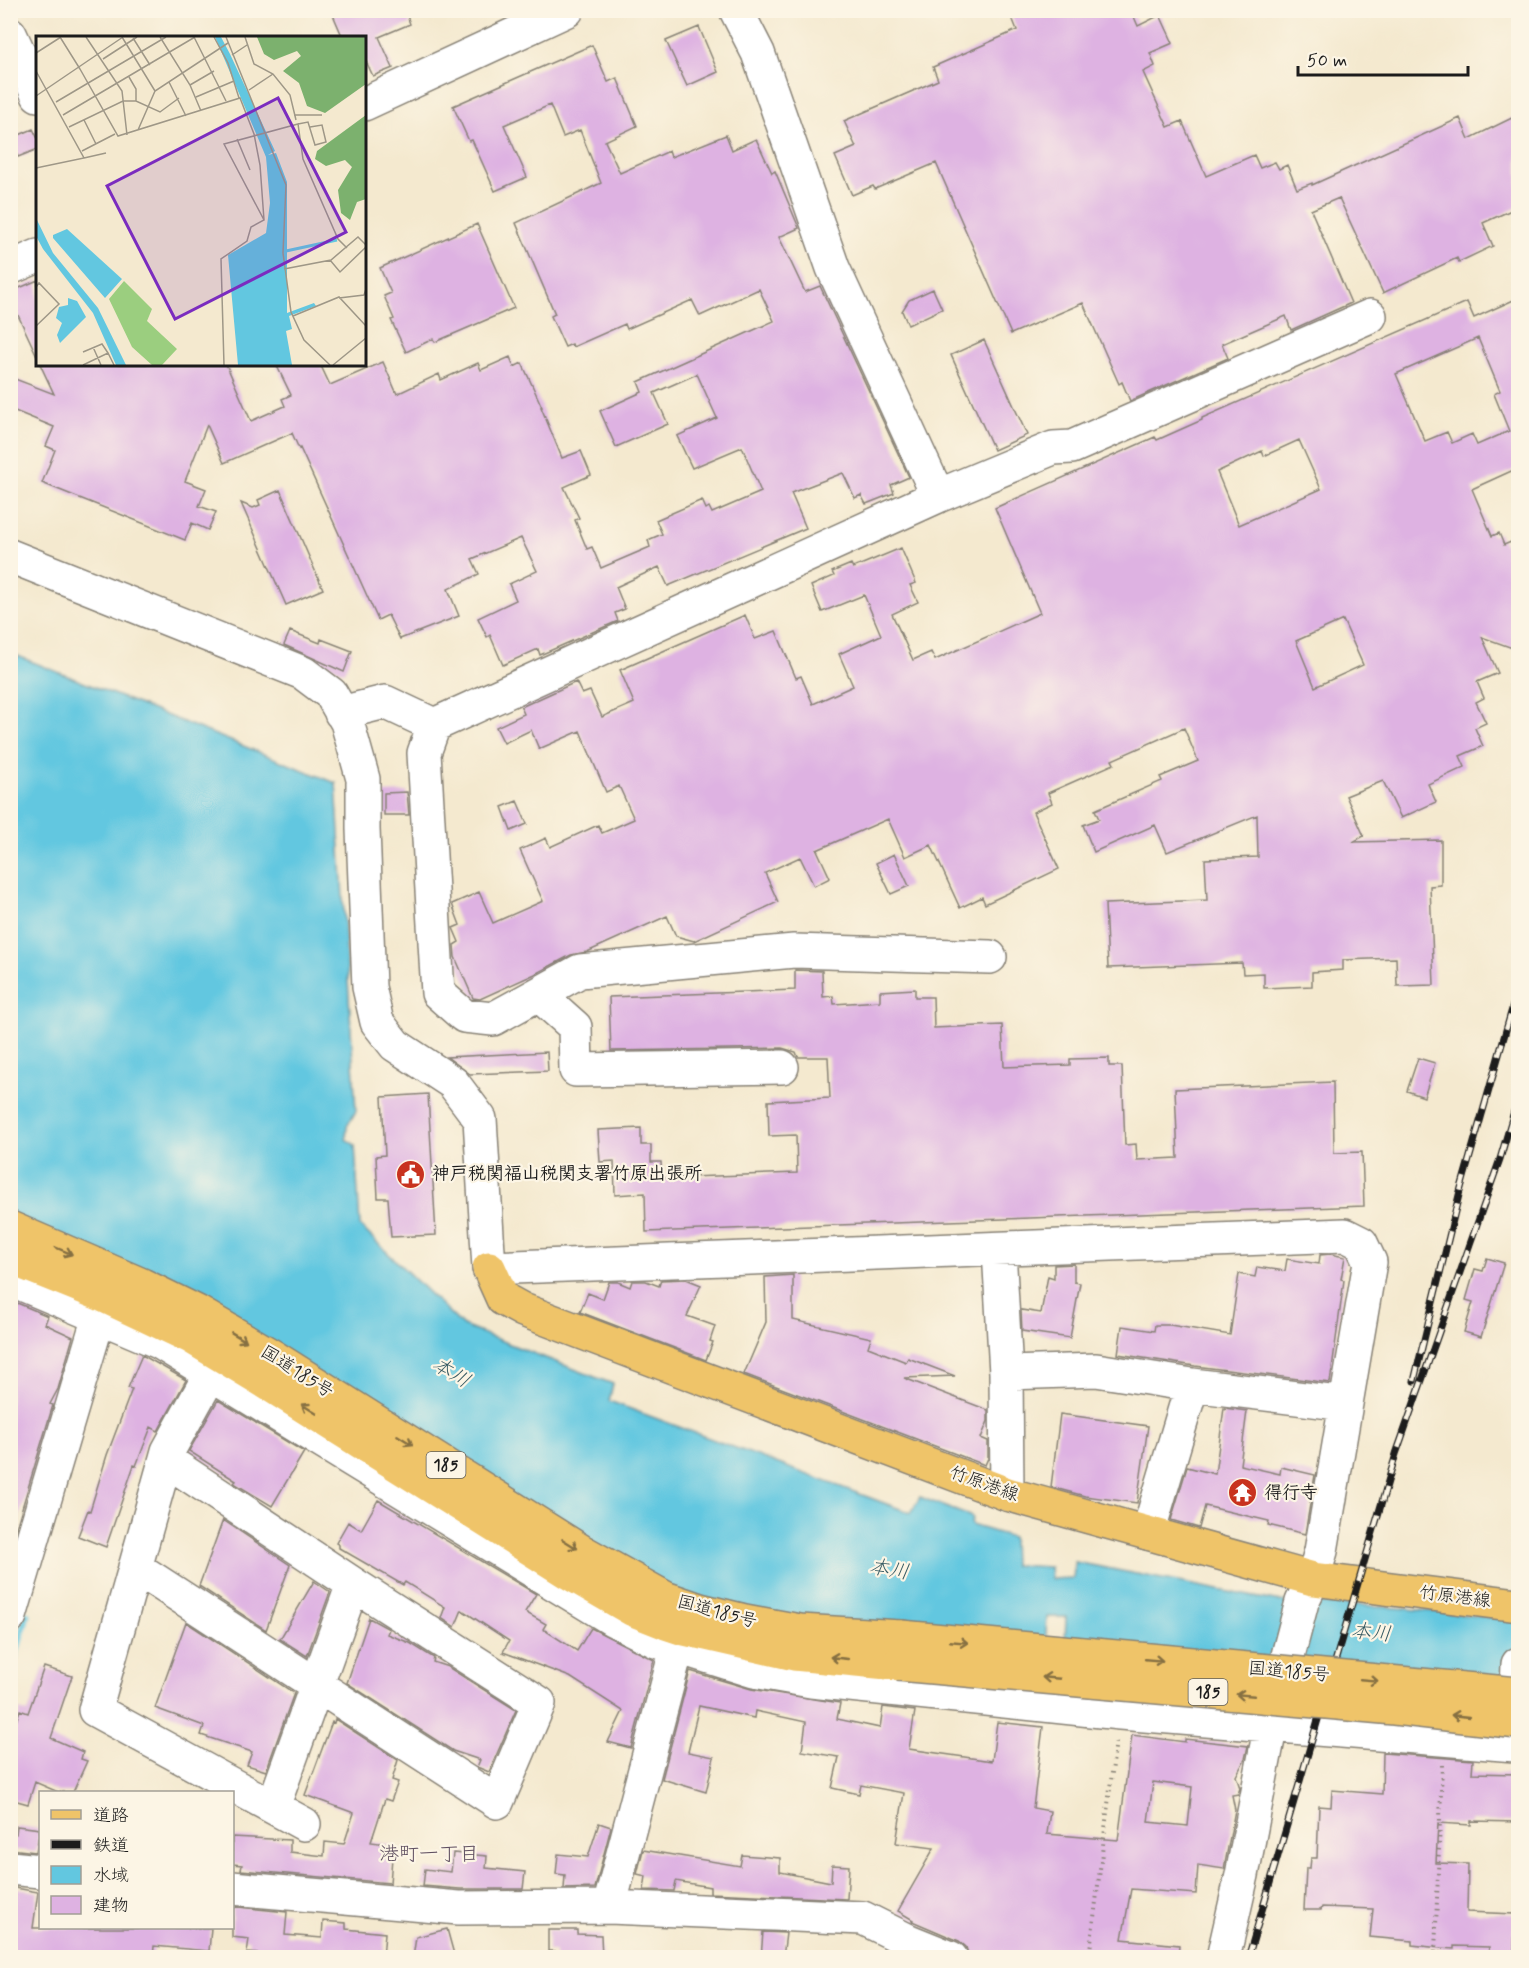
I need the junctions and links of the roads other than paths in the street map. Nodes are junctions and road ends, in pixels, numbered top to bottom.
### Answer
1 (567, 10) edge
2 (736, 10) edge
3 (10, 34) edge
4 (36, 91) edge
5 (366, 103) edge
6 (36, 257) edge
7 (10, 268) edge
8 (1370, 316) dead end
9 (938, 496) junction
10 (10, 556) edge
11 (341, 712) junction
12 (434, 725) junction
13 (990, 957) dead end
14 (538, 994) junction
15 (782, 1067) dead end
16 (10, 1228) edge
17 (999, 1250) junction
18 (10, 1258) edge
19 (489, 1268) junction
20 (10, 1279) edge
21 (100, 1316) junction
22 (215, 1365) junction
23 (1006, 1373) junction
24 (1192, 1385) junction
25 (1346, 1404) junction
26 (167, 1456) junction
27 (1007, 1494) junction
28 (1148, 1533) junction
29 (135, 1567) junction
30 (353, 1584) junction
31 (1308, 1591) junction
32 (1518, 1605) edge
33 (10, 1616) edge
34 (684, 1631) junction
35 (1518, 1664) edge
36 (316, 1685) junction
37 (1518, 1694) edge
38 (1272, 1719) junction
39 (1517, 1736) edge
40 (273, 1807) junction
41 (304, 1824) dead end
42 (10, 1868) edge
43 (39, 1871) edge
44 (234, 1888) edge
45 (609, 1907) junction
46 (951, 1958) edge
47 (1223, 1958) edge

1 - 5 street
2 - 9 street
3 - 4 street
6 - 7 street
8 - 9 street
9 - 12 street
10 - 11 street
11 - 12 street
11 - 19 street
12 - 14 street
13 - 14 street
14 - 15 street
16 -> 34 main road, 国道185号 / 185
17 - 19 street
17 - 23 street
17 - 25 street
18 - 22 main road, 国道185号 / 185
19 - 27 main road, 竹原港線
20 - 21 street
21 - 22 street
21 - 33 street
22 - 26 street
22 - 34 main road, 国道185号 / 185
23 - 24 street
23 - 27 street
24 - 25 street
24 - 28 street
25 - 31 street
26 - 29 street
26 - 30 street
27 - 28 main road, 竹原港線
28 - 31 main road, 竹原港線
29 - 36 street
29 - 40 street
30 - 36 street
30 - 36 street
31 - 32 main road, 竹原港線
31 - 38 street, bridge
34 -> 37 main road, 国道185号 / 185, bridge
34 - 38 street
39 -> 34 main road, 国道185号 / 185, bridge
34 - 45 street
35 - 39 street, bridge
36 - 40 street
38 - 39 street
38 - 47 street
40 - 41 street
42 - 43 street
44 - 45 street
45 - 46 street

